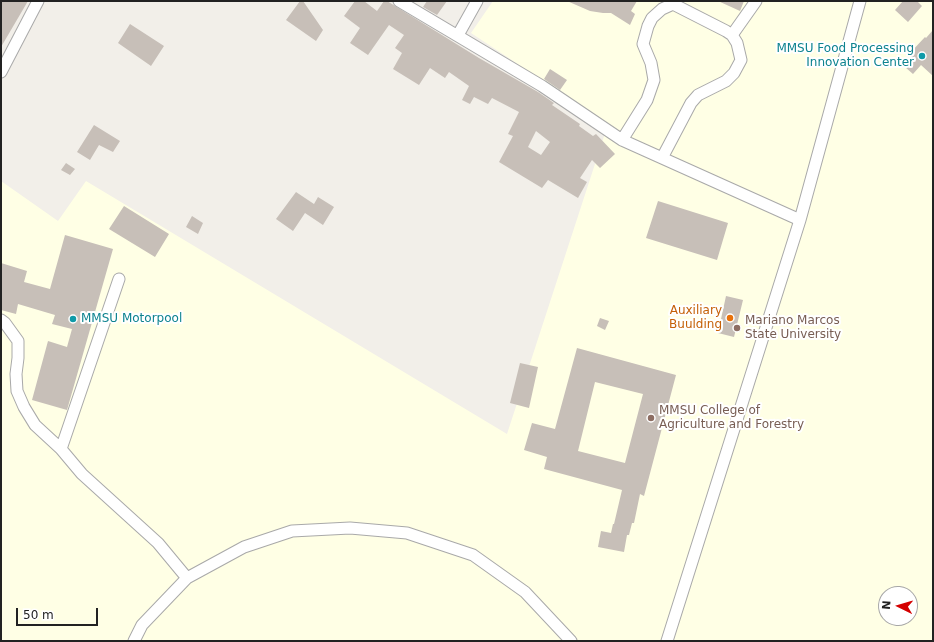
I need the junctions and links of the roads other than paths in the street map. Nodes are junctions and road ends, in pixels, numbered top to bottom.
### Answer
1 (38, 1) edge
2 (399, 1) edge
3 (476, 1) edge
4 (756, 1) edge
5 (860, 1) edge
6 (674, 2) edge
7 (732, 35) junction
8 (458, 36) junction
9 (1, 72) edge
10 (622, 140) junction
11 (662, 158) junction
12 (800, 220) junction
13 (119, 279) dead end
14 (1, 320) edge
15 (61, 449) junction
16 (187, 578) junction
17 (134, 641) edge
18 (571, 641) edge
19 (668, 641) edge

1 - 9 street
2 - 8 street
3 - 8 street
4 - 7 street
5 - 12 street
6 - 7 street
6 - 10 street
7 - 11 street
8 - 10 street
10 - 11 street
11 - 12 street
12 - 19 street
13 - 15 street
14 - 15 street
15 - 16 street
16 - 17 street
16 - 18 street

